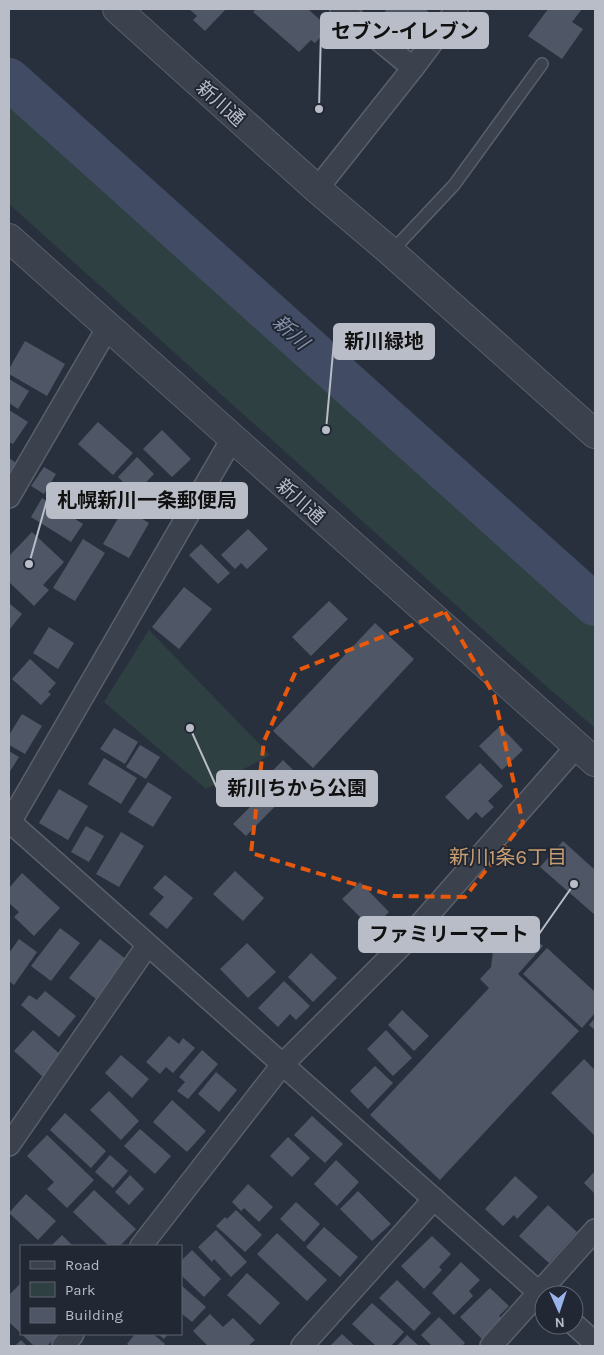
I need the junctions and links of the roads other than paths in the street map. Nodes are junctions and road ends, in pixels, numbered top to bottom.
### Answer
1 (342, 9) edge
2 (456, 9) edge
3 (126, 12) edge
4 (542, 64) dead end
5 (413, 68) junction
6 (317, 189) junction
7 (9, 238) edge
8 (390, 252) junction
9 (108, 327) junction
10 (595, 434) edge
11 (232, 439) junction
12 (9, 497) edge
13 (586, 754) edge
14 (9, 822) edge
15 (147, 946) junction
16 (282, 1065) junction
17 (9, 1145) edge
18 (434, 1200) junction
19 (595, 1230) edge
20 (142, 1245) edge
21 (549, 1285) edge
22 (534, 1289) edge
23 (534, 1302) edge
24 (584, 1333) edge
25 (72, 1335) edge
26 (595, 1343) edge
27 (63, 1346) edge
28 (302, 1346) edge
29 (491, 1346) edge

1 - 5 street
2 - 5 street
3 - 6 street, 新川通
4 - 8 lane
5 - 6 street
6 - 8 street, 新川通
7 - 9 street, 新川通
8 - 10 street, 新川通
9 - 11 street, 新川通
9 - 12 street
11 - 13 street, 新川通
11 - 14 street
13 - 16 street
14 - 15 street
15 - 16 street
15 - 17 street
16 - 18 street
16 - 20 street
18 - 22 street
18 - 28 street
19 - 21 street
23 - 29 street
24 - 26 street
25 - 27 street

